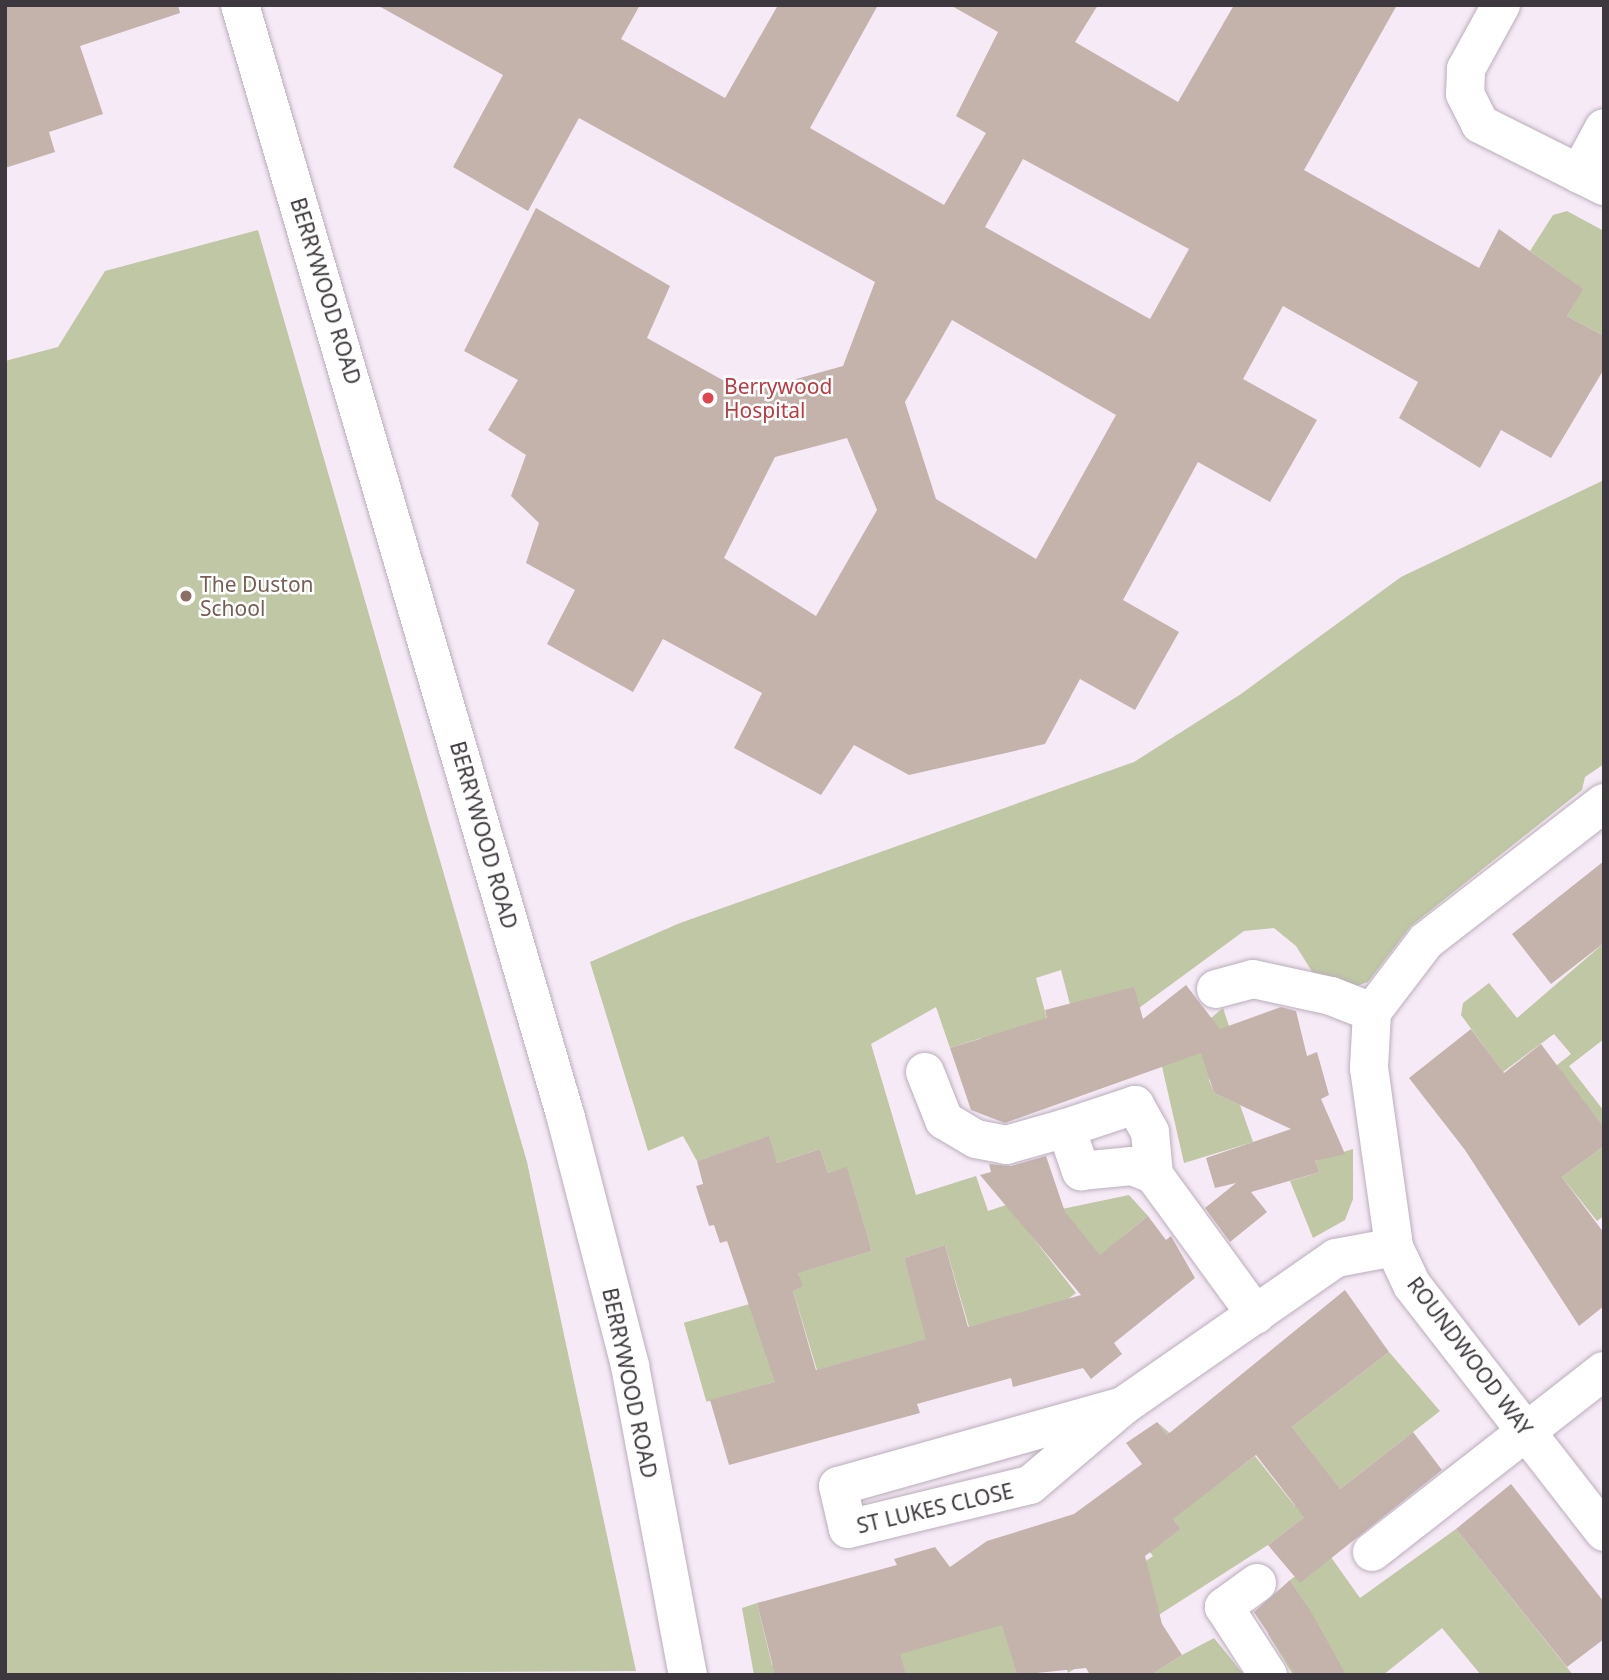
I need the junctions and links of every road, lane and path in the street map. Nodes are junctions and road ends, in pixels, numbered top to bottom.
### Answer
1 (240, 5) edge
2 (1501, 5) edge
3 (1604, 128) edge
4 (1591, 180) edge
5 (1604, 803) edge
6 (1216, 989) dead end
7 (1373, 1012) junction
8 (925, 1072) dead end
9 (1066, 1128) junction
10 (1154, 1175) junction
11 (1394, 1247) junction
12 (1256, 1315) junction
13 (1604, 1371) edge
14 (1123, 1406) junction
15 (1526, 1431) junction
16 (1604, 1532) edge
17 (1372, 1552) dead end
18 (1256, 1583) dead end
19 (688, 1675) edge
20 (1268, 1675) edge

1 - 19 street, BERRYWOOD ROAD
2 - 4 street
3 - 4 street
5 - 7 street
6 - 7 street
7 - 11 street, ROUNDWOOD WAY
8 - 9 street
9 - 10 street
9 - 10 street
10 - 12 street
11 - 12 street, ST LUKES CLOSE
11 - 15 street, ROUNDWOOD WAY
12 - 14 street, ST LUKES CLOSE
13 - 15 street
14 - 14 street, ST LUKES CLOSE
15 - 16 street, ROUNDWOOD WAY
15 - 17 street
18 - 20 street

